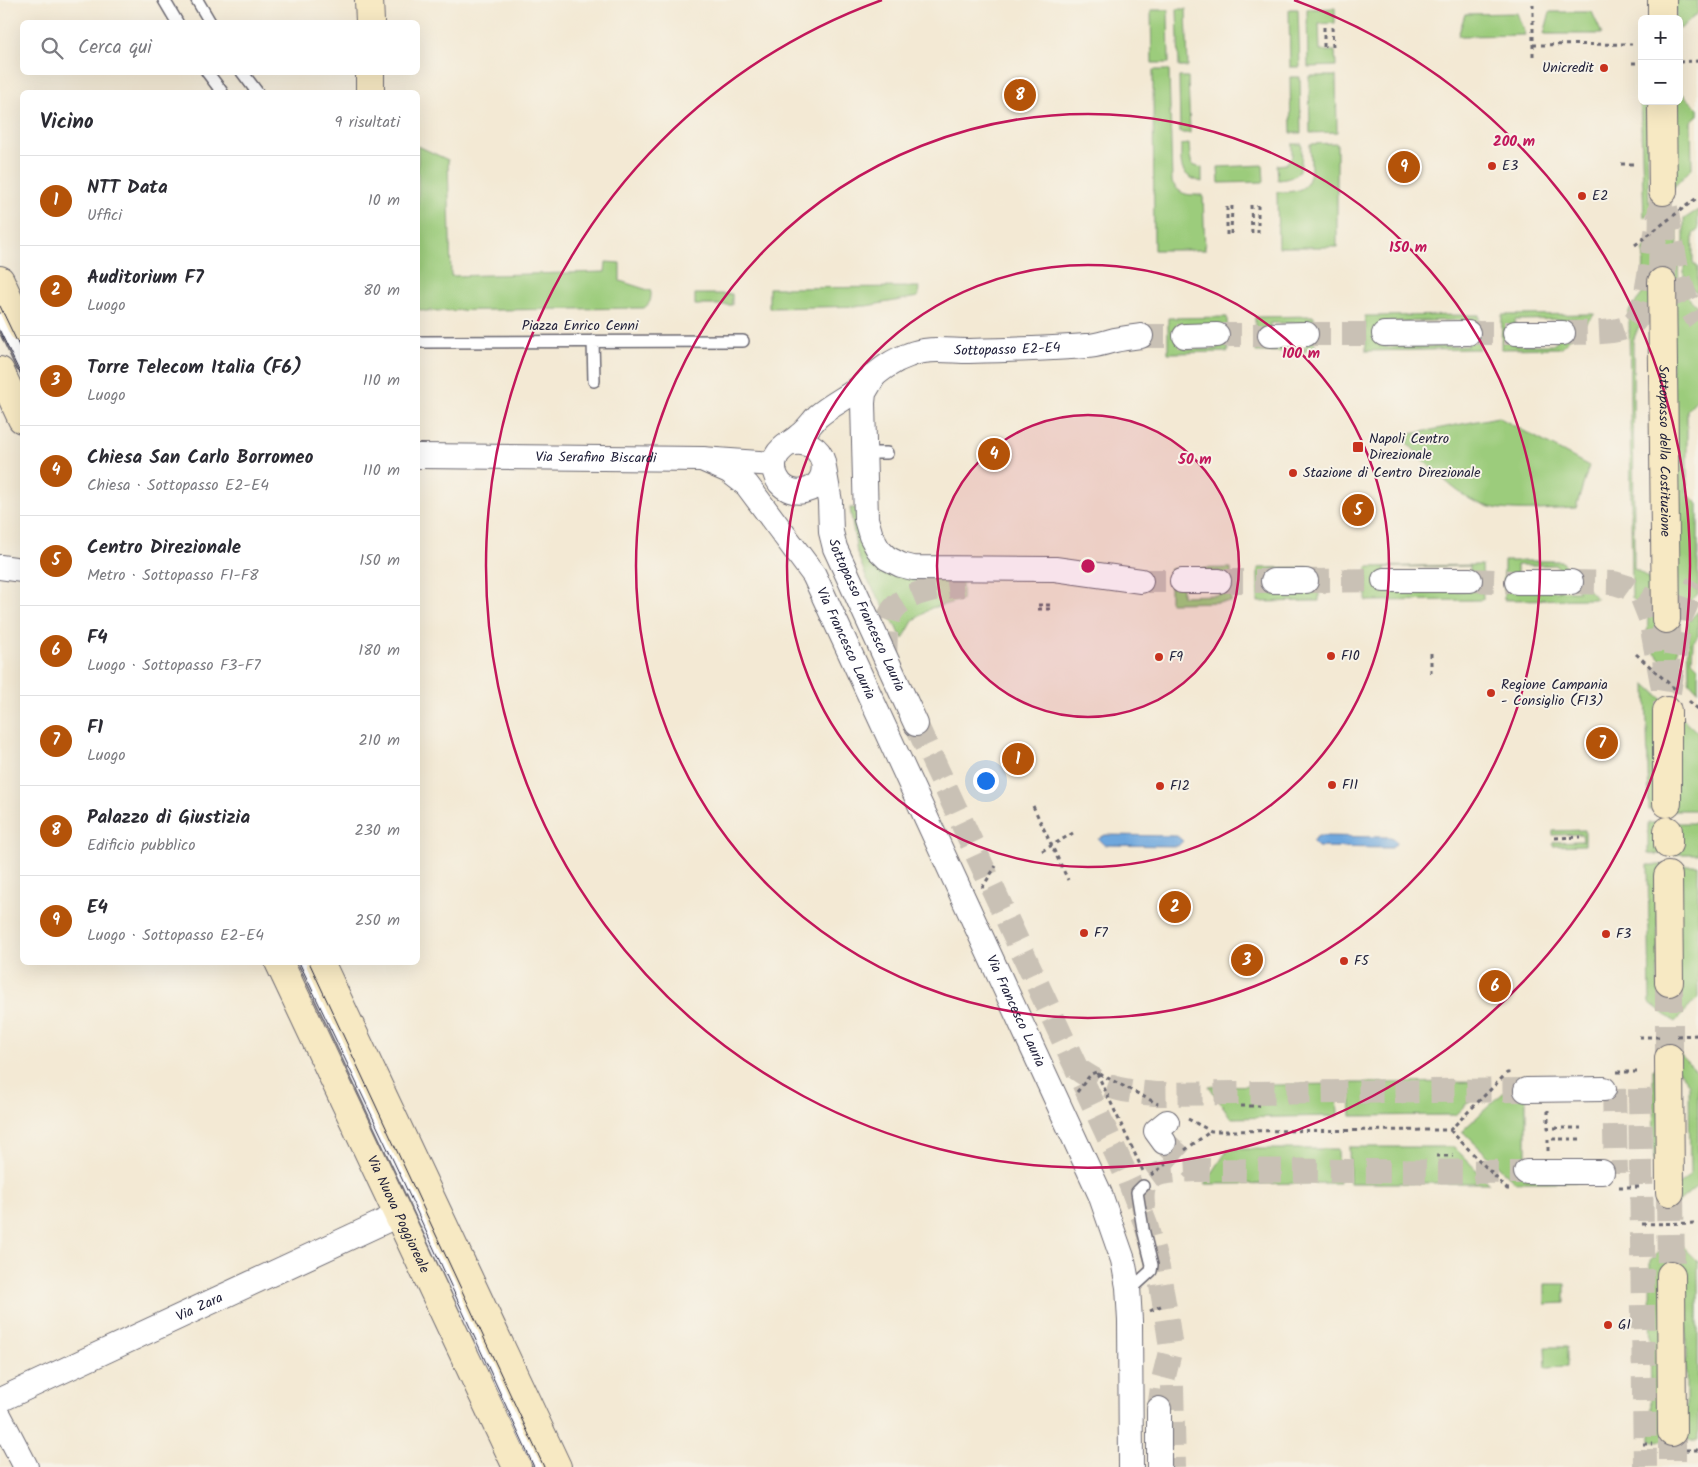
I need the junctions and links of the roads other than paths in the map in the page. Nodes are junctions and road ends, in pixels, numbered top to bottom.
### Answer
1 (164, 0) edge
2 (197, 0) edge
3 (370, 0) edge
4 (1662, 0) edge
5 (1662, 15) edge
6 (176, 20) edge
7 (209, 20) edge
8 (370, 20) edge
9 (209, 75) edge
10 (244, 75) edge
11 (370, 75) edge
12 (220, 90) edge
13 (256, 90) edge
14 (370, 90) edge
15 (1662, 108) dead end
16 (1663, 191) tunnel mouth
17 (0, 280) edge
18 (1662, 282) tunnel mouth
19 (0, 319) edge
20 (20, 324) edge
21 (1468, 333) tunnel mouth
22 (1515, 333) tunnel mouth
23 (1563, 333) tunnel mouth
24 (1306, 334) tunnel mouth
25 (1384, 334) tunnel mouth
26 (1217, 335) tunnel mouth
27 (1270, 335) tunnel mouth
28 (1142, 336) tunnel mouth
29 (1185, 336) tunnel mouth
30 (593, 341) junction
31 (743, 341) dead end
32 (420, 342) edge
33 (20, 362) edge
34 (0, 371) edge
35 (877, 372) junction
36 (594, 381) dead end
37 (20, 415) edge
38 (818, 416) junction
39 (789, 444) junction
40 (420, 456) edge
41 (702, 459) junction
42 (824, 465) junction
43 (775, 470) junction
44 (776, 524) junction
45 (0, 567) edge
46 (20, 570) edge
47 (1384, 580) tunnel mouth
48 (1470, 580) tunnel mouth
49 (1182, 581) tunnel mouth
50 (1219, 581) tunnel mouth
51 (1273, 581) tunnel mouth
52 (1306, 581) tunnel mouth
53 (1517, 582) tunnel mouth
54 (1571, 582) tunnel mouth
55 (963, 585) tunnel mouth
56 (1666, 620) tunnel mouth
57 (1676, 700) tunnel mouth
58 (916, 724) tunnel mouth
59 (1667, 802) dead end
60 (1668, 876) dead end
61 (280, 965) edge
62 (305, 965) edge
63 (321, 965) edge
64 (1669, 982) tunnel mouth
65 (1669, 1058) tunnel mouth
66 (1608, 1080) road end
67 (1521, 1081) tunnel mouth
68 (1526, 1172) tunnel mouth
69 (1602, 1172) dead end
70 (1145, 1182) road end
71 (1670, 1192) tunnel mouth
72 (398, 1215) junction
73 (1671, 1275) tunnel mouth
74 (1128, 1292) junction
75 (0, 1400) edge
76 (1159, 1409) tunnel mouth
77 (0, 1417) edge
78 (1672, 1432) tunnel mouth
79 (26, 1467) edge
80 (517, 1467) edge
81 (539, 1467) edge
82 (556, 1467) edge
83 (1131, 1467) edge
84 (1159, 1467) edge

1 - 6 lane
2 - 7 lane
3 - 8 main road
4 - 5 main road
9 - 12 lane
10 - 13 lane
11 - 14 main road
15 - 16 main road
17 - 20 main road
18 - 56 main road, Sottopasso della Costituzione
19 - 33 lane
21 - 25 street
22 - 23 street
24 - 27 street
26 - 29 street
28 - 35 street, Sottopasso E2-E4
30 - 31 lane, Piazza Enrico Cenni
30 - 32 lane, Piazza Enrico Cenni
30 - 36 lane
34 - 37 main road
35 - 38 street, Sottopasso E2-E4
35 - 55 street
38 - 39 street, Sottopasso E2-E4
38 - 42 street
39 - 42 street
39 - 43 street
40 - 41 street, Via Serafino Biscardi
41 - 43 street, Via Serafino Biscardi
41 - 44 street, Via Francesco Lauria
42 - 43 street
42 - 58 street, Sottopasso Francesco Lauria
43 - 44 street
44 - 74 street, Via Francesco Lauria
45 - 46 street
47 - 48 street
49 - 50 street
51 - 52 street
53 - 54 street
57 - 59 main road
60 - 64 main road
61 - 72 main road, Via Nuova Poggioreale
62 - 81 lane
63 - 82 main road
65 - 71 main road
66 - 67 street
68 - 69 street
70 - 74 lane
72 - 75 street, Via Zara
72 - 80 main road, Via Nuova Poggioreale
73 - 78 main road
74 - 83 street, Via Francesco Lauria
76 - 84 street
77 - 79 street

